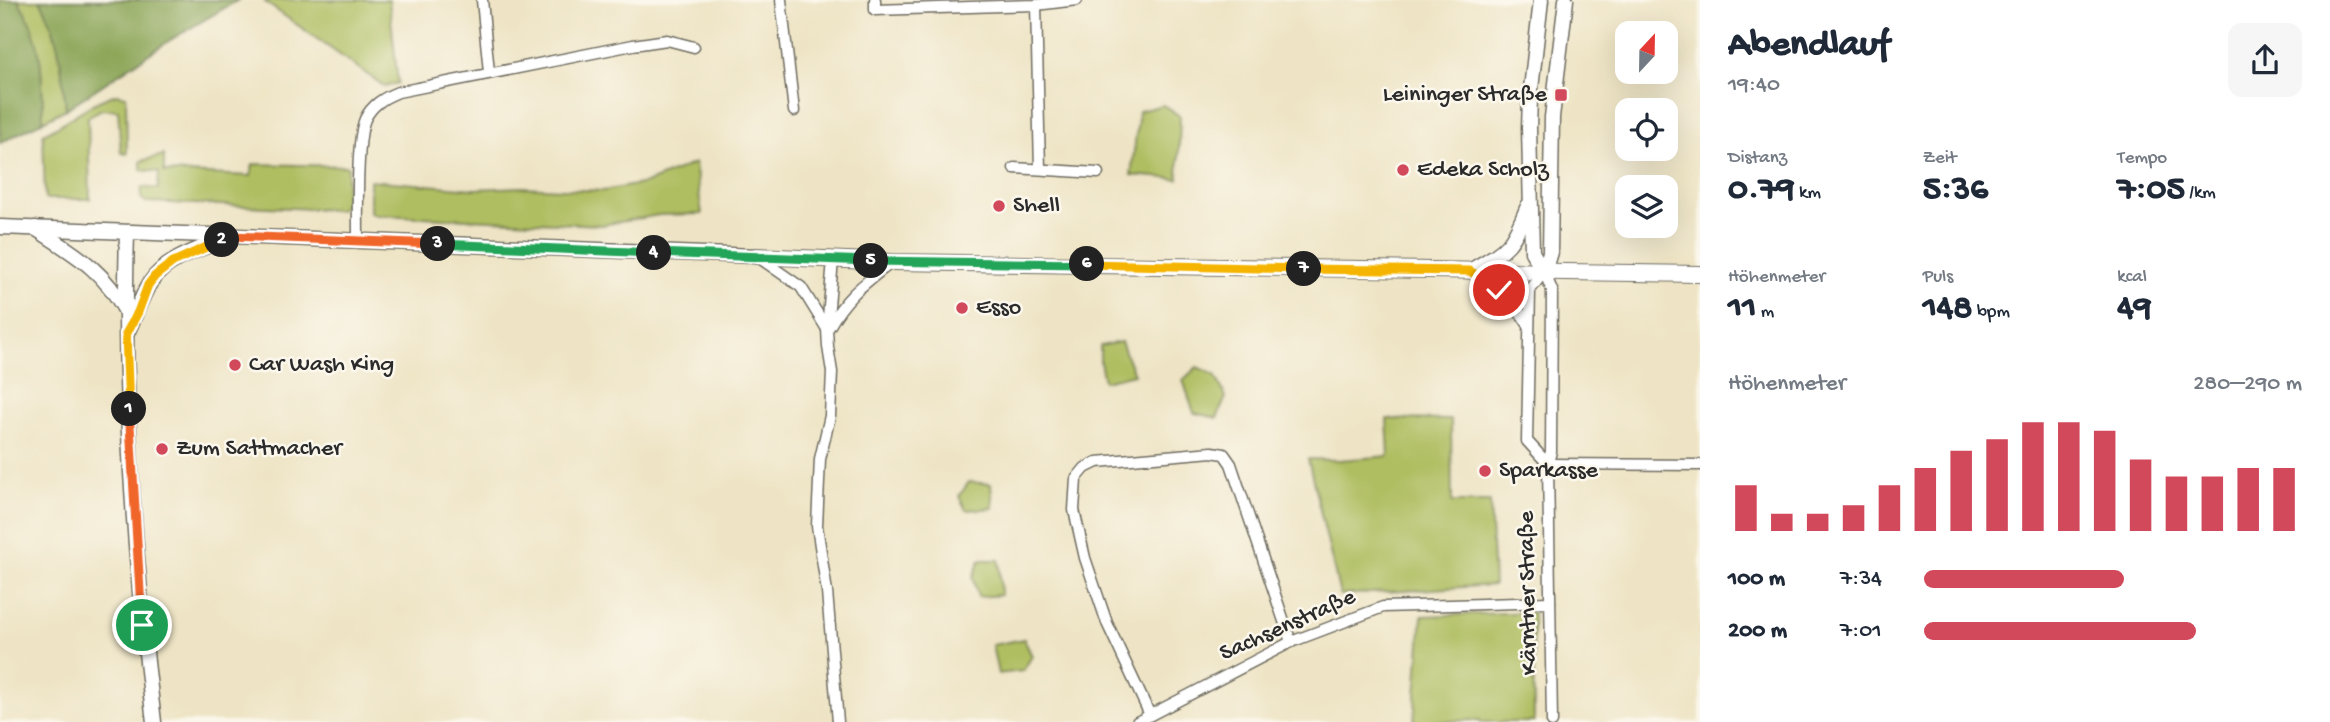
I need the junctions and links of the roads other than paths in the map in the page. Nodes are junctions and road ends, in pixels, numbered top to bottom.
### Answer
1 (482, 0) edge
2 (781, 0) edge
3 (1077, 0) edge
4 (1541, 0) edge
5 (1566, 0) edge
6 (875, 5) edge
7 (1036, 5) junction
8 (694, 47) dead end
9 (489, 72) junction
10 (794, 111) dead end
11 (1014, 168) dead end
12 (1040, 169) junction
13 (1098, 173) dead end
14 (1530, 201) junction
15 (0, 227) edge
16 (34, 228) junction
17 (127, 233) junction
18 (230, 236) junction
19 (358, 239) junction
20 (756, 256) junction
21 (833, 260) junction
22 (892, 262) junction
23 (1470, 271) junction
24 (1544, 272) junction
25 (1700, 274) edge
26 (125, 312) junction
27 (1528, 324) junction
28 (827, 329) junction
29 (126, 334) junction
30 (1548, 464) junction
31 (1700, 465) edge
32 (1550, 602) junction
33 (1291, 642) junction
34 (1150, 715) junction
35 (153, 722) edge
36 (838, 722) edge
37 (1137, 722) edge
38 (1552, 722) edge

1 - 9 street
2 - 10 street
3 - 7 street
4 - 14 street
5 - 24 street
6 - 7 street
7 - 12 street
8 - 9 street
9 - 19 street
11 - 12 street
12 - 13 street
14 - 23 street
14 - 24 street
15 - 16 street
16 - 17 street
16 - 26 street
17 - 18 street
17 - 26 street
18 - 19 street
18 - 29 street
19 - 20 street
20 - 21 main road
20 - 28 street
21 - 22 main road
21 - 28 street
22 - 23 main road
22 - 28 street
23 - 24 main road
23 - 27 street
24 - 25 main road
24 - 27 street
24 - 30 street, Kärntner Straße
26 - 29 street
27 - 30 street
28 - 36 street
29 - 35 street
30 - 31 street
30 - 32 street, Kärntner Straße
32 - 33 street, Sachsenstraße
32 - 38 street, Kärntner Straße
33 - 34 street, Sachsenstraße
33 - 34 street
34 - 37 street, Sachsenstraße

